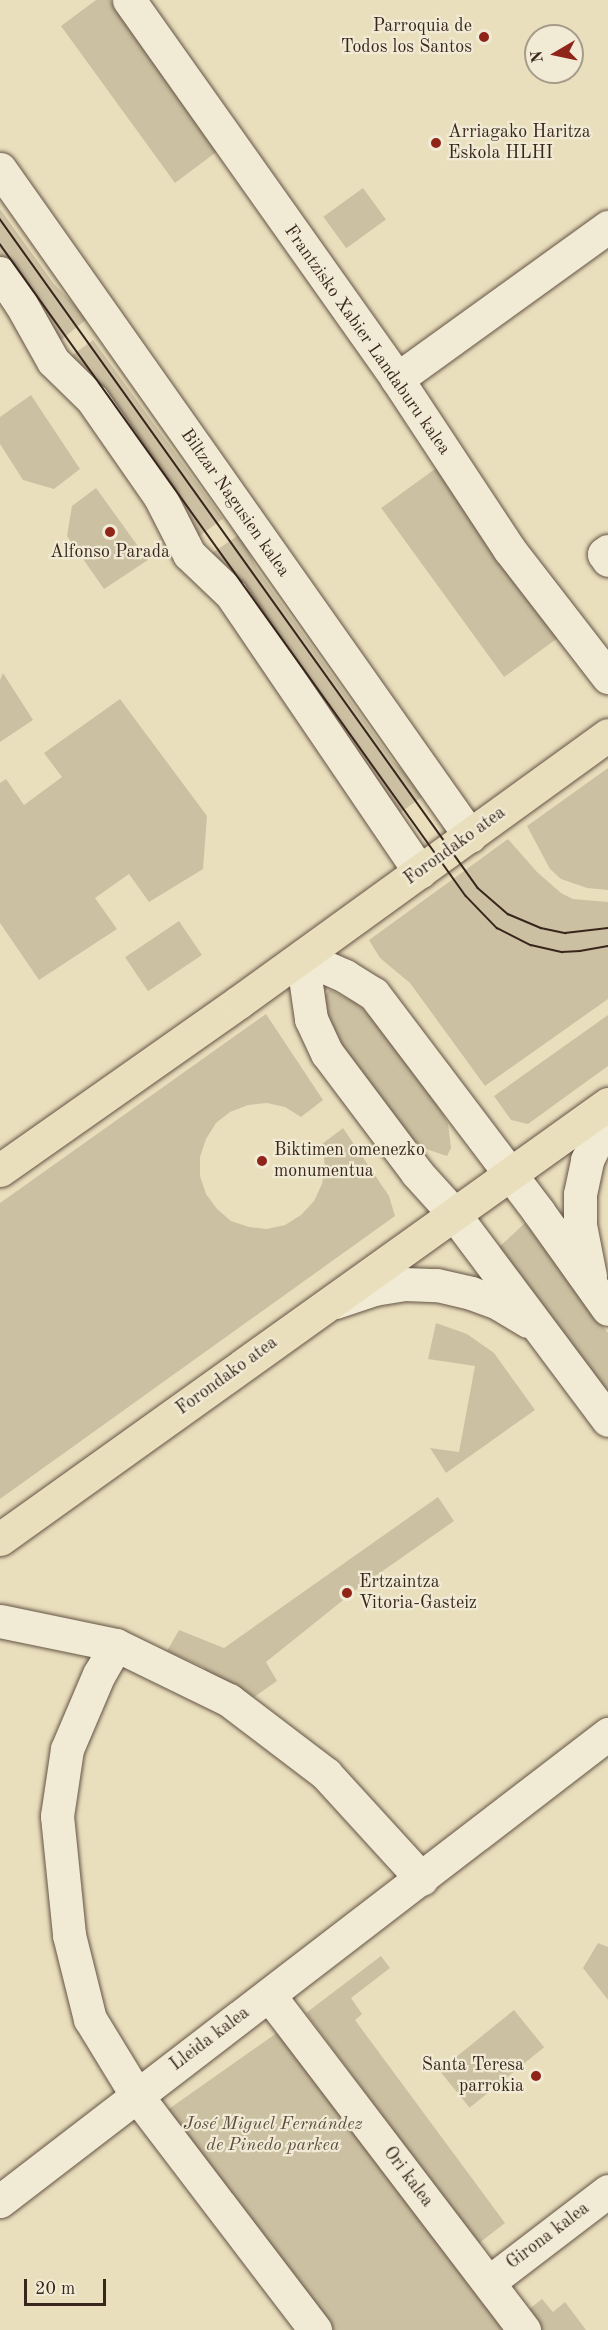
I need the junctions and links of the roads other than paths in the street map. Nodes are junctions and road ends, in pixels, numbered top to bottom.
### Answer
1 (129, 0) edge
2 (0, 169) edge
3 (608, 227) edge
4 (0, 273) edge
5 (397, 379) junction
6 (608, 551) edge
7 (608, 560) edge
8 (608, 677) edge
9 (608, 735) edge
10 (470, 836) junction
11 (420, 872) junction
12 (302, 957) junction
13 (608, 1104) edge
14 (608, 1118) edge
15 (1, 1166) edge
16 (510, 1175) junction
17 (454, 1214) junction
18 (601, 1299) edge
19 (325, 1306) junction
20 (540, 1328) junction
21 (608, 1420) edge
22 (0, 1539) edge
23 (0, 1621) edge
24 (116, 1645) junction
25 (608, 1734) edge
26 (422, 1879) junction
27 (269, 1995) junction
28 (137, 2096) junction
29 (608, 2191) edge
30 (0, 2201) edge
31 (489, 2282) junction
32 (315, 2330) edge
33 (524, 2330) edge

1 - 5 street, Frantzisko Xabier Landaburu kalea
2 - 10 street, Biltzar Nagusien kalea
3 - 5 street
4 - 11 street
5 - 8 street, Frantzisko Xabier Landaburu kalea
6 - 7 street
9 - 10 main road, Forondako atea
10 - 11 main road, Forondako atea
11 - 12 main road, Forondako atea
12 - 15 main road, Forondako atea
12 - 16 street
12 - 17 street
13 - 16 main road, Forondako atea
14 - 18 street
16 - 17 main road, Forondako atea
16 - 18 street
17 - 19 main road, Forondako atea
17 - 20 street
19 - 20 street
19 - 22 main road, Forondako atea
20 - 21 street
23 - 24 street
24 - 26 street
24 - 28 street
25 - 26 street, Lleida kalea
26 - 27 street, Lleida kalea
27 - 28 street, Lleida kalea
27 - 31 street, Ori kalea
28 - 30 street, Lleida kalea
28 - 32 street
29 - 31 street, Girona kalea
31 - 33 street, Ori kalea

